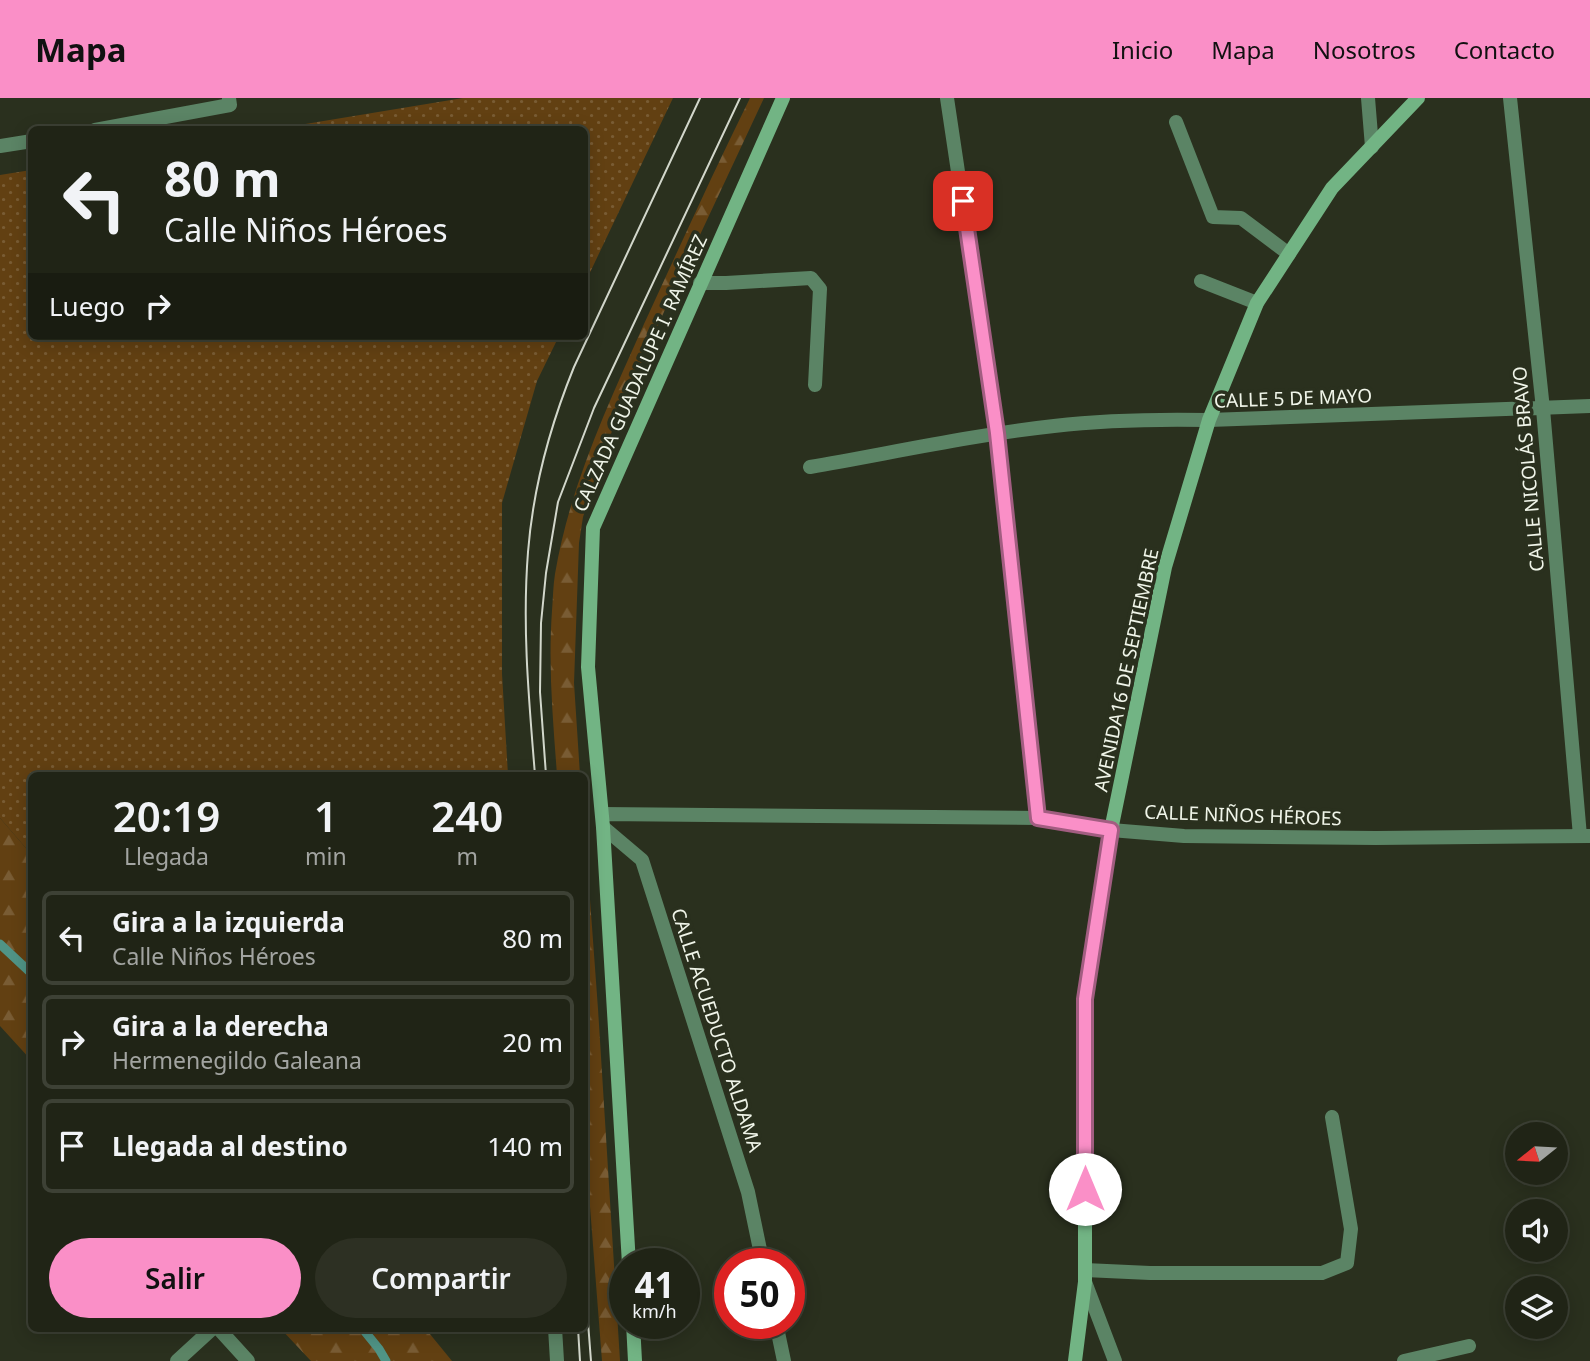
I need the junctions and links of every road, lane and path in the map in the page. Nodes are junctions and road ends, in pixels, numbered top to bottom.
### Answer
1 (178, 98) edge
2 (783, 98) edge
3 (947, 98) edge
4 (1368, 98) edge
5 (1418, 98) edge
6 (1510, 98) edge
7 (229, 102) edge
8 (181, 114) junction
9 (1176, 122) dead end
10 (116, 126) edge
11 (28, 142) edge
12 (0, 146) edge
13 (1372, 147) junction
14 (1289, 254) junction
15 (1201, 281) dead end
16 (700, 283) junction
17 (1257, 303) junction
18 (815, 385) dead end
19 (1590, 406) edge
20 (1543, 409) junction
21 (1209, 420) junction
22 (997, 433) junction
23 (810, 467) dead end
24 (1038, 818) junction
25 (602, 820) junction
26 (1111, 830) junction
27 (1585, 836) edge
28 (1332, 1117) dead end
29 (628, 1248) edge
30 (760, 1248) edge
31 (1085, 1276) junction
32 (210, 1332) edge
33 (219, 1332) edge
34 (555, 1332) edge
35 (634, 1339) edge
36 (779, 1339) edge
37 (1469, 1346) dead end
38 (177, 1361) edge
39 (248, 1361) edge
40 (557, 1361) edge
41 (635, 1361) edge
42 (784, 1361) edge
43 (1075, 1361) edge
44 (1115, 1361) edge
45 (1404, 1361) edge

1 - 8 street
2 - 16 main road, CALZADA GUADALUPE I. RAMÍREZ
3 - 22 street
4 - 13 street
5 - 13 main road, AVENIDA16 DE SEPTIEMBRE
6 - 20 street, CALLE NICOLÁS BRAVO
7 - 8 street
8 - 10 street
9 - 14 street
11 - 12 street
13 - 14 main road, AVENIDA16 DE SEPTIEMBRE
14 - 17 main road, AVENIDA16 DE SEPTIEMBRE
15 - 17 street
16 - 18 street
16 - 25 main road, CALZADA GUADALUPE I. RAMÍREZ
17 - 21 main road, AVENIDA16 DE SEPTIEMBRE
19 - 20 street, CALLE 5 DE MAYO
20 - 21 street, CALLE 5 DE MAYO
20 - 27 street, CALLE NICOLÁS BRAVO
21 - 22 street, CALLE 5 DE MAYO
21 - 26 main road, AVENIDA16 DE SEPTIEMBRE
22 - 23 street, CALLE 5 DE MAYO
22 - 24 street
24 - 25 street, CALLE NIÑOS HÉROES
24 - 26 street, CALLE NIÑOS HÉROES
25 - 29 main road, CALZADA GUADALUPE I. RAMÍREZ
25 - 30 street, CALLE ACUEDUCTO ALDAMA
26 - 27 street, CALLE NIÑOS HÉROES
26 - 31 main road, AVENIDA16 DE SEPTIEMBRE
28 - 31 street
31 - 43 main road, AVENIDA16 DE SEPTIEMBRE
31 - 44 street
32 - 38 street
33 - 39 street
34 - 40 street
35 - 41 main road
36 - 42 street
37 - 45 street

